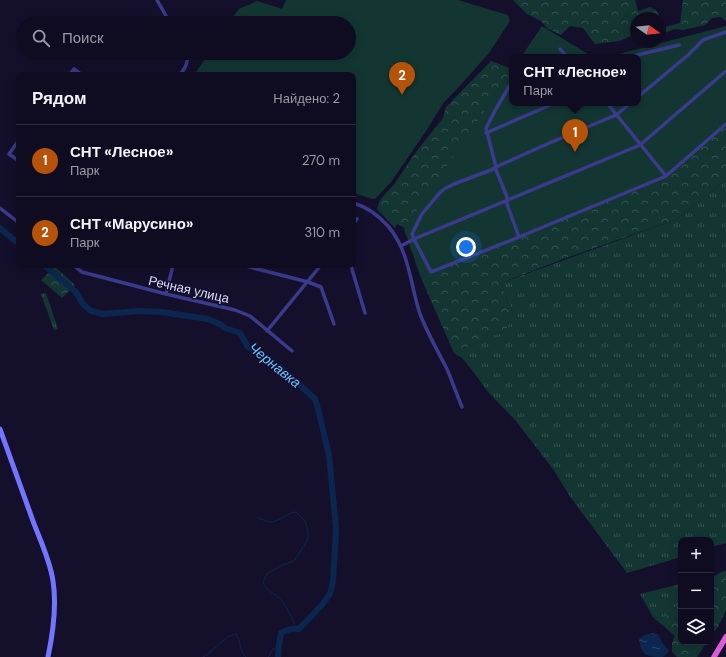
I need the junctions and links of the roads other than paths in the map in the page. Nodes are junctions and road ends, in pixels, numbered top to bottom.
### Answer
1 (157, 0) edge
2 (166, 16) edge
3 (726, 32) edge
4 (679, 45) dead end
5 (560, 48) dead end
6 (564, 54) edge
7 (641, 54) edge
8 (188, 60) edge
9 (726, 71) edge
10 (182, 72) edge
11 (509, 87) edge
12 (641, 94) edge
13 (547, 106) edge
14 (609, 106) edge
15 (627, 106) edge
16 (616, 115) junction
17 (726, 124) edge
18 (486, 133) junction
19 (16, 144) edge
20 (640, 145) junction
21 (16, 159) edge
22 (496, 167) junction
23 (666, 176) junction
24 (507, 201) junction
25 (356, 204) edge
26 (0, 208) edge
27 (16, 221) edge
28 (519, 237) junction
29 (414, 239) junction
30 (401, 246) junction
31 (77, 268) edge
32 (173, 268) edge
33 (254, 268) edge
34 (319, 268) edge
35 (352, 268) edge
36 (308, 282) junction
37 (166, 294) junction
38 (365, 313) dead end
39 (334, 324) dead end
40 (267, 331) junction
41 (292, 351) dead end
42 (462, 407) dead end
43 (0, 429) edge
44 (726, 637) edge
45 (48, 657) edge
46 (714, 657) edge

1 - 2 street
3 - 12 street
4 - 7 street
5 - 6 street
8 - 10 street
9 - 20 street
11 - 18 street
13 - 18 street
14 - 16 street
15 - 16 street
16 - 20 street
16 - 22 street
17 - 23 street
18 - 22 street
19 - 21 street
20 - 23 street
20 - 24 street
22 - 24 street
22 - 29 street
23 - 28 street
24 - 28 street
24 - 29 street
25 - 30 street
26 - 27 street
28 - 29 street
29 - 30 street
30 - 42 street
31 - 37 street, Речная улица
32 - 37 street
33 - 36 street
34 - 36 street
35 - 38 street
36 - 39 street
36 - 40 street
37 - 40 street, Речная улица
40 - 41 street, Речная улица
43 - 45 main road
44 - 46 highway

